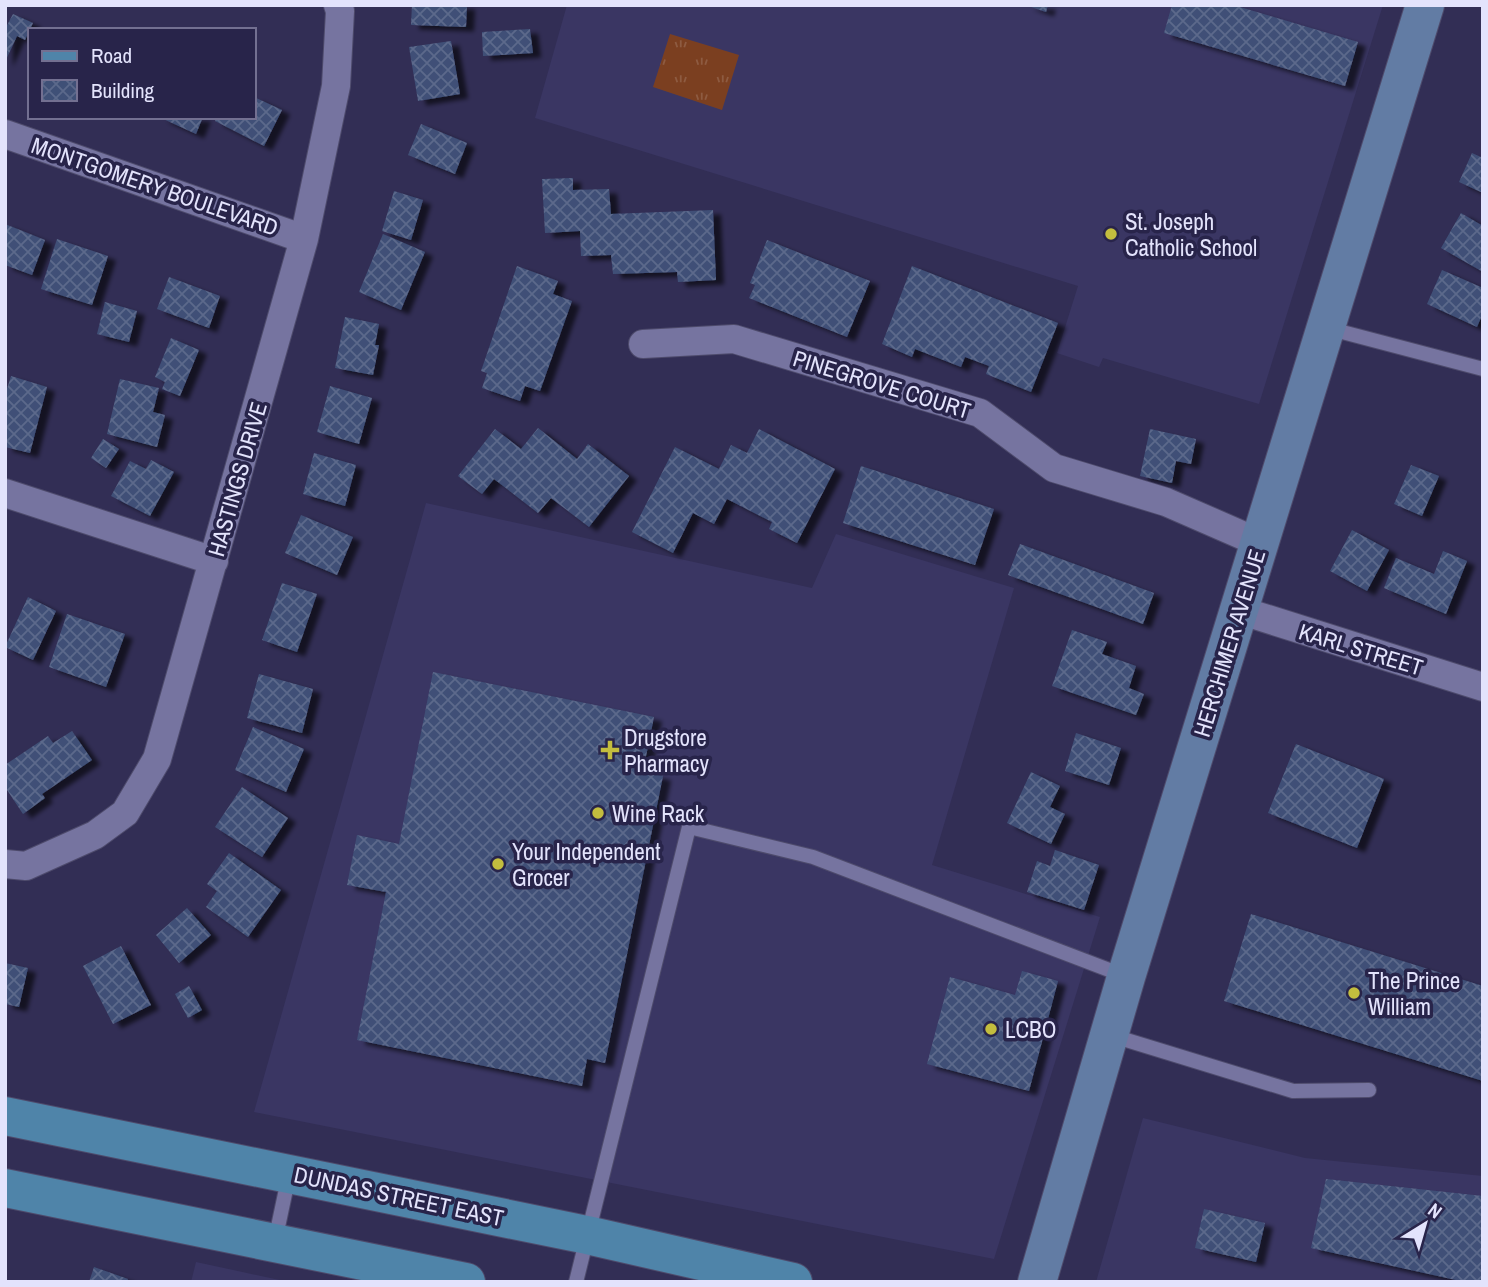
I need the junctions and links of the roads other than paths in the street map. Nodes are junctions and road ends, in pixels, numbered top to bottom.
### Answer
1 (338, 5) edge
2 (1425, 5) edge
3 (5, 134) edge
4 (304, 239) junction
5 (1325, 328) junction
6 (643, 344) dead end
7 (1483, 369) edge
8 (5, 493) edge
9 (1260, 543) junction
10 (214, 561) junction
11 (1239, 610) junction
12 (1483, 687) edge
13 (5, 864) edge
14 (1126, 977) junction
15 (1108, 1035) junction
16 (1368, 1090) dead end
17 (5, 1116) edge
18 (289, 1174) junction
19 (5, 1188) edge
20 (587, 1235) junction
21 (274, 1243) junction
22 (466, 1282) edge
23 (576, 1282) edge
24 (793, 1282) edge
25 (1037, 1282) edge

1 - 4 street, HASTINGS DRIVE
2 - 5 street, HERCHIMER AVENUE
3 - 4 street, MONTGOMERY BOULEVARD
4 - 10 street, HASTINGS DRIVE
5 - 7 lane
5 - 9 street, HERCHIMER AVENUE
6 - 9 street, PINEGROVE COURT
8 - 10 street
9 - 11 street, HERCHIMER AVENUE
10 - 13 street, HASTINGS DRIVE
11 - 12 street, KARL STREET
11 - 14 street, HERCHIMER AVENUE
14 - 15 street, HERCHIMER AVENUE
14 - 20 lane
15 - 16 lane
15 - 25 street, HERCHIMER AVENUE
17 - 18 main road, DUNDAS STREET EAST
18 - 20 main road, DUNDAS STREET EAST
18 - 21 lane
19 - 21 main road
20 - 23 lane
20 - 24 main road, DUNDAS STREET EAST
21 - 22 main road

